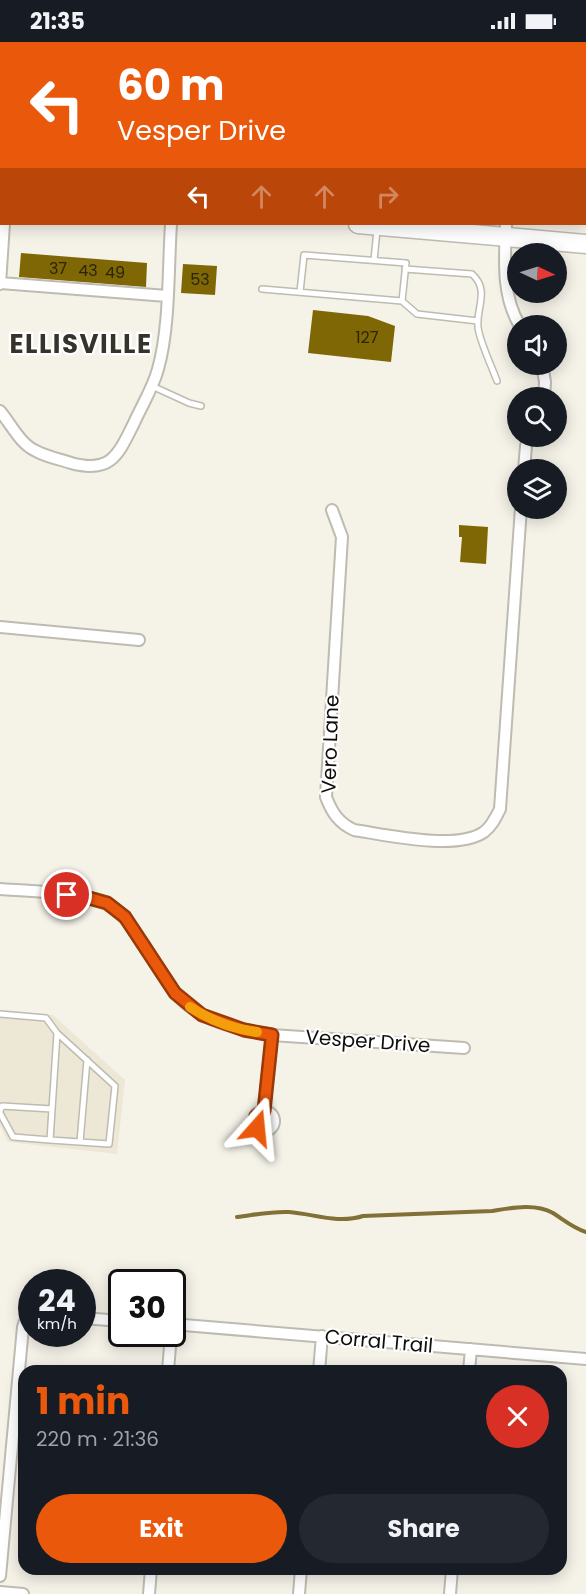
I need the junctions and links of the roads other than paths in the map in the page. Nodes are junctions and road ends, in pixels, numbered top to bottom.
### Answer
1 (4, 225) edge
2 (171, 225) edge
3 (377, 225) joint
4 (506, 230) edge
5 (586, 244) edge
6 (361, 260) junction
7 (377, 263) junction
8 (359, 267) dead end
9 (405, 269) junction
10 (0, 283) edge
11 (262, 289) dead end
12 (300, 292) junction
13 (167, 296) junction
14 (402, 301) junction
15 (515, 315) edge
16 (478, 321) junction
17 (497, 381) dead end
18 (152, 386) junction
19 (201, 406) dead end
20 (0, 411) edge
21 (332, 510) dead end
22 (520, 519) edge
23 (0, 627) edge
24 (139, 640) dead end
25 (0, 889) edge
26 (0, 1014) edge
27 (57, 1033) junction
28 (272, 1035) junction
29 (464, 1048) dead end
30 (87, 1060) junction
31 (52, 1109) junction
32 (264, 1111) dead end
33 (0, 1112) edge
34 (50, 1140) junction
35 (80, 1142) junction
36 (186, 1325) edge
37 (322, 1336) junction
38 (21, 1347) edge
39 (170, 1347) edge
40 (471, 1349) junction
41 (586, 1359) edge
42 (19, 1365) edge
43 (168, 1365) edge
44 (320, 1365) edge
45 (470, 1365) edge
46 (18, 1377) edge
47 (151, 1575) edge
48 (301, 1575) edge
49 (452, 1575) edge
50 (0, 1576) edge
51 (0, 1592) edge
52 (23, 1594) edge
53 (149, 1594) edge
54 (299, 1594) edge
55 (450, 1594) edge

1 - 10 street
2 - 13 street
3 - 4 main road
3 - 7 lane
4 - 5 main road
4 - 15 street
6 - 7 lane
6 - 8 lane
6 - 12 lane
7 - 9 lane
9 - 14 lane
9 - 16 lane
10 - 13 street
11 - 12 lane
12 - 14 lane
13 - 18 street
14 - 16 lane
16 - 17 lane
18 - 19 lane
18 - 20 street
21 - 22 street, Vero Lane
23 - 24 street
25 - 28 street, Vesper Drive
26 - 27 lane
27 - 30 lane
27 - 31 lane
28 - 29 street, Vesper Drive
28 - 32 street
30 - 35 lane
30 - 35 lane
31 - 33 lane
31 - 34 lane
33 - 34 lane
34 - 35 lane
36 - 37 street, Corral Trail
37 - 40 street, Corral Trail
37 - 44 street
38 - 42 street
39 - 43 street
40 - 41 street, Corral Trail
40 - 45 street
46 - 50 street
47 - 53 street
48 - 54 street
49 - 55 street
51 - 52 street

